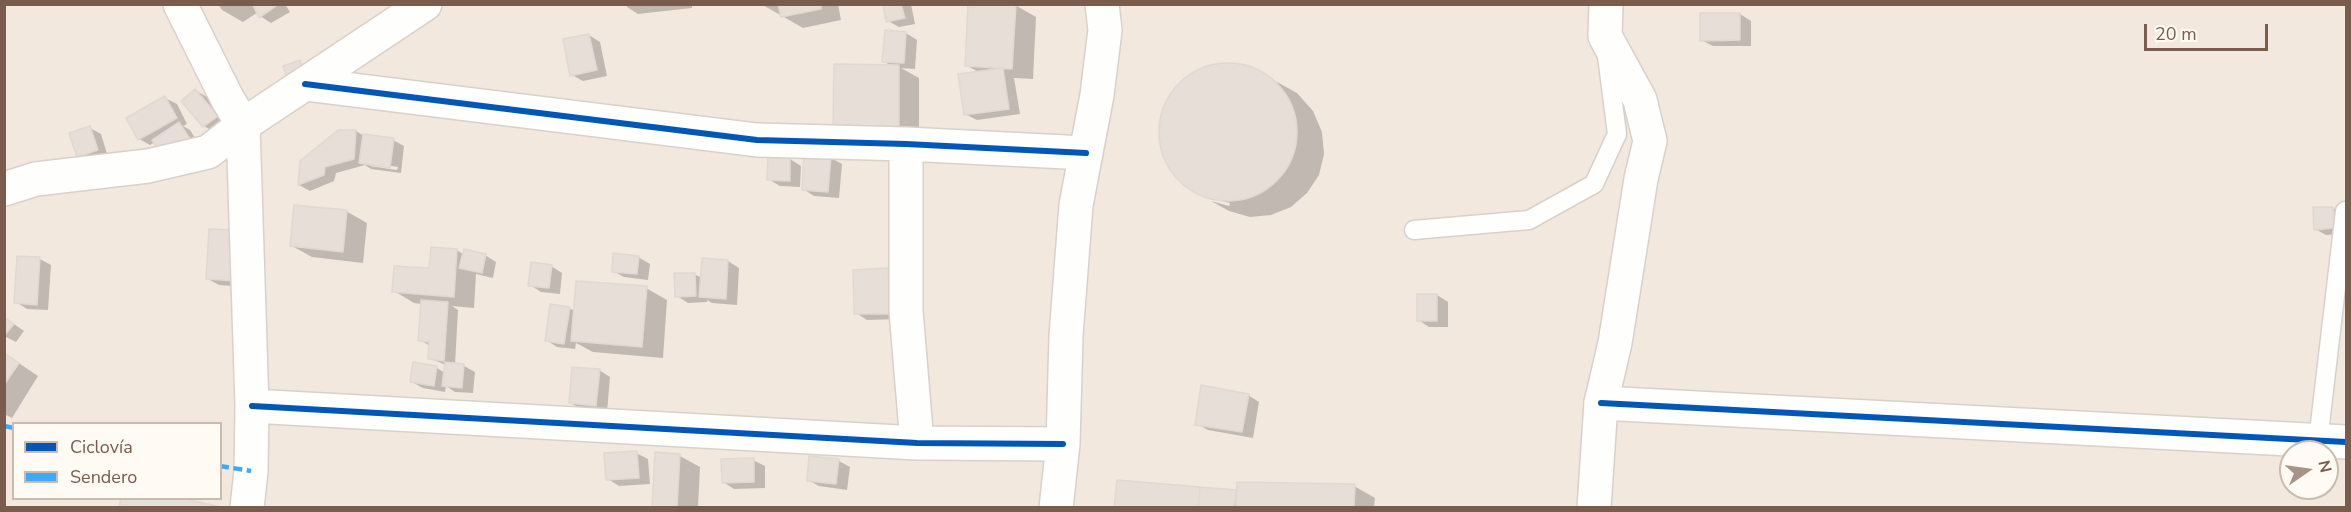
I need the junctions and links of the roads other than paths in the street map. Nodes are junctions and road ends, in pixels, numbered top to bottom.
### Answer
1 (180, 4) edge
2 (425, 4) edge
3 (1102, 4) edge
4 (1605, 20) edge
5 (305, 84) junction
6 (243, 125) junction
7 (906, 144) junction
8 (1086, 153) junction
9 (4, 189) edge
10 (2345, 211) dead end
11 (1414, 230) dead end
12 (1601, 403) junction
13 (252, 406) junction
14 (2295, 440) edge
15 (2332, 440) edge
16 (917, 444) junction
17 (1063, 444) junction
18 (247, 507) edge
19 (1056, 507) edge
20 (1594, 507) edge

1 - 6 street
2 - 5 street
3 - 8 street
4 - 11 lane
4 - 12 street
5 - 6 street
5 - 7 street
6 - 9 street
6 - 13 street
7 - 8 street
7 - 16 street
8 - 17 street
10 - 15 lane
12 - 14 street
12 - 20 street
13 - 16 street
13 - 18 street
16 - 17 street
17 - 19 street

